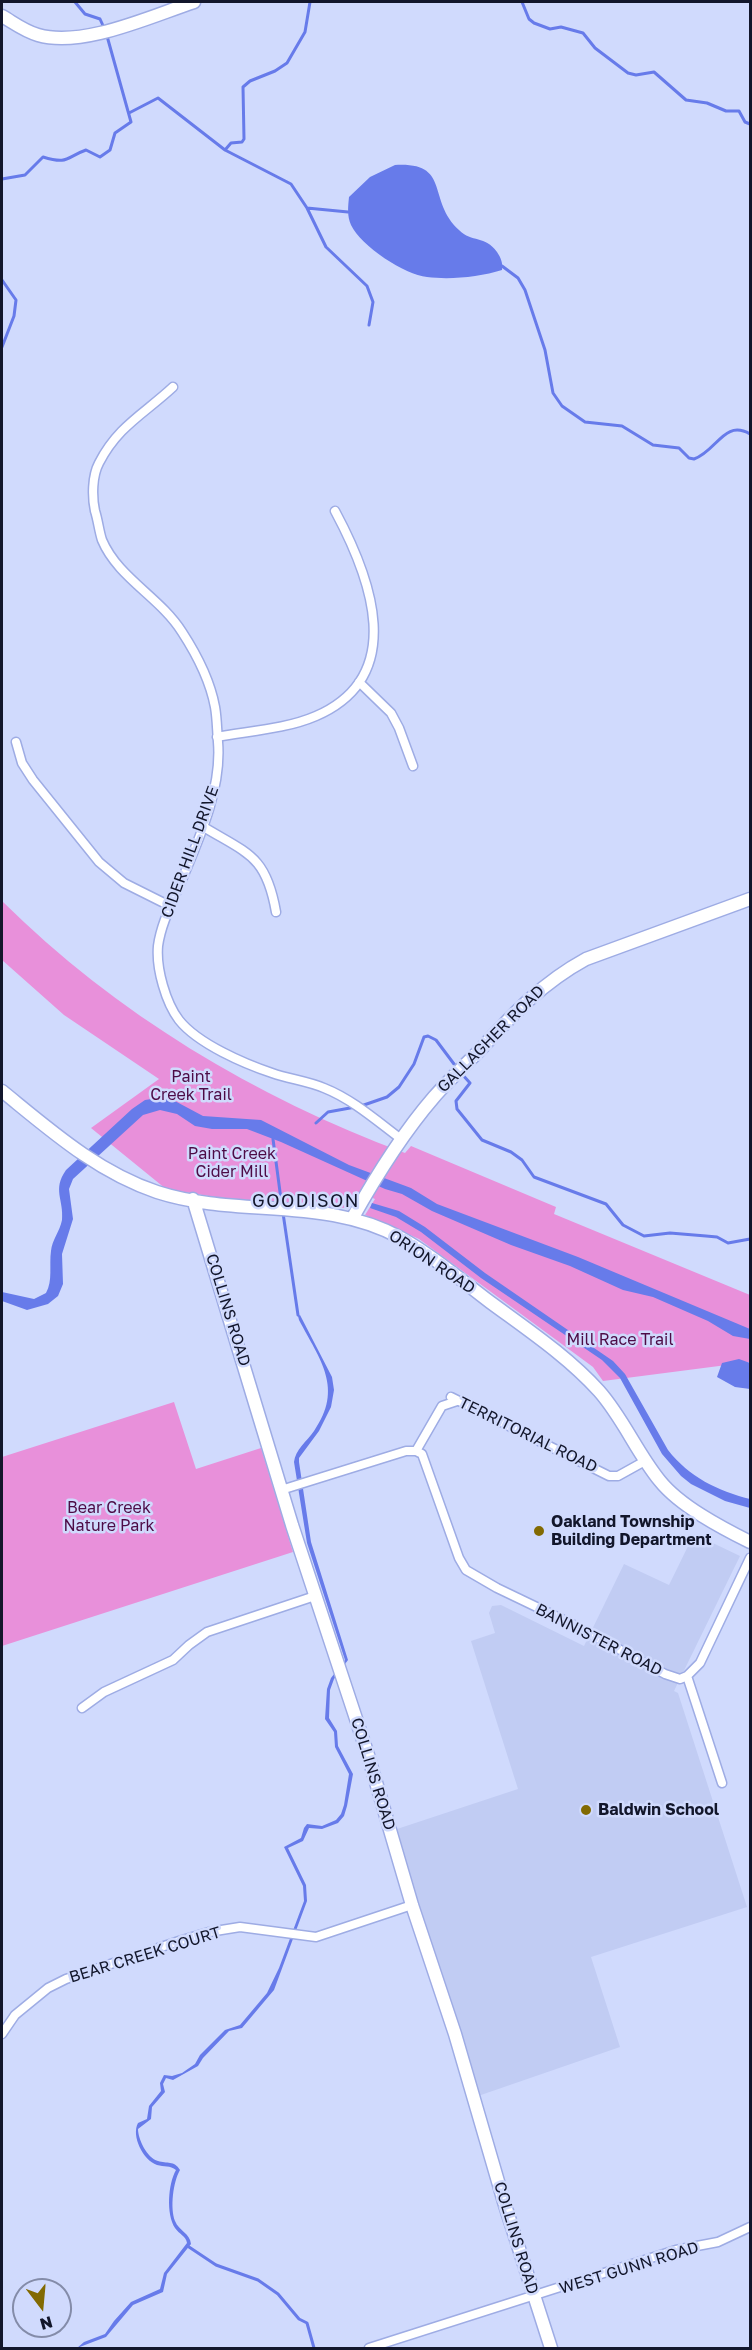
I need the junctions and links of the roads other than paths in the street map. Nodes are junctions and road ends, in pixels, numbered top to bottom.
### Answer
1 (194, 2) edge
2 (2, 16) edge
3 (173, 387) dead end
4 (335, 511) dead end
5 (359, 682) junction
6 (218, 737) junction
7 (16, 742) dead end
8 (413, 766) dead end
9 (202, 826) junction
10 (750, 899) edge
11 (170, 906) junction
12 (276, 912) dead end
13 (2, 1091) edge
14 (401, 1139) junction
15 (193, 1199) junction
16 (352, 1219) junction
17 (416, 1450) junction
18 (645, 1461) junction
19 (281, 1490) junction
20 (750, 1542) edge
21 (750, 1558) edge
22 (315, 1596) junction
23 (687, 1676) junction
24 (82, 1708) dead end
25 (722, 1782) dead end
26 (412, 1905) junction
27 (2, 2034) edge
28 (750, 2227) edge
29 (534, 2297) junction
30 (369, 2349) edge
31 (551, 2349) edge

1 - 2 street
3 - 6 street, CIDER HILL DRIVE
4 - 5 street
5 - 6 street
5 - 8 street
6 - 9 street, CIDER HILL DRIVE
7 - 11 street
9 - 11 street, CIDER HILL DRIVE
9 - 12 street
10 - 14 street, GALLAGHER ROAD
11 - 14 street, CIDER HILL DRIVE
13 - 15 street, ORION ROAD
14 - 16 street, GALLAGHER ROAD
15 - 16 street, ORION ROAD
15 - 19 street, COLLINS ROAD
16 - 18 street, ORION ROAD
17 - 18 street, TERRITORIAL ROAD
17 - 19 street
17 - 23 street, BANNISTER ROAD
18 - 20 street
19 - 22 street, COLLINS ROAD
21 - 23 street
22 - 24 street
22 - 26 street, COLLINS ROAD
23 - 25 street
26 - 27 street, BEAR CREEK COURT
26 - 29 street, COLLINS ROAD
28 - 29 street, WEST GUNN ROAD
29 - 30 street, WEST GUNN ROAD
29 - 31 street, COLLINS ROAD

